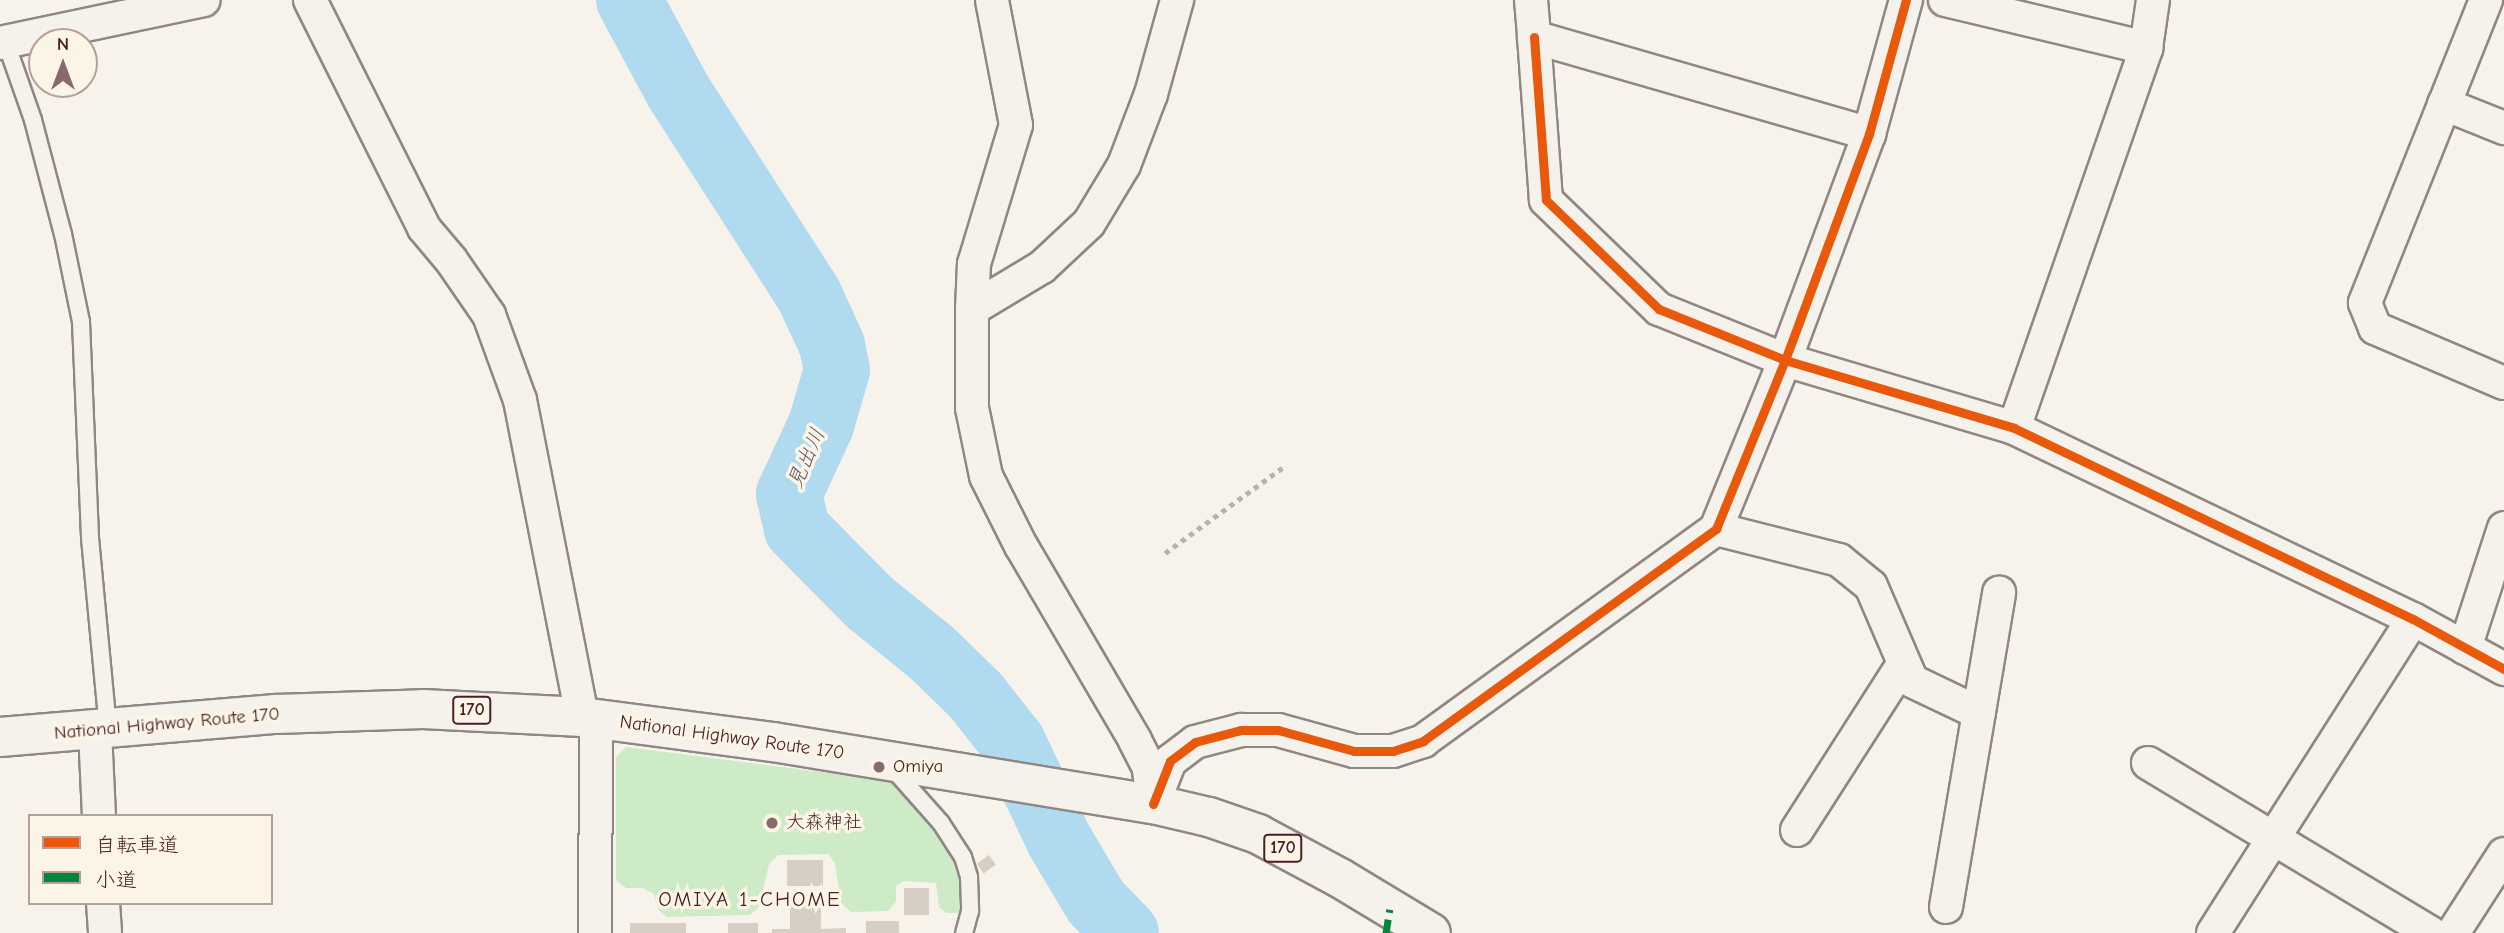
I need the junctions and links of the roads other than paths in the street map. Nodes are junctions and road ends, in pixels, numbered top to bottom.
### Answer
1 (204, 0) edge
2 (310, 0) edge
3 (992, 0) edge
4 (1177, 0) edge
5 (1531, 0) edge
6 (1906, 0) edge
7 (1945, 0) edge
8 (2153, 0) edge
9 (2486, 0) edge
10 (1534, 37) junction
11 (2, 42) edge
12 (2146, 48) junction
13 (2444, 104) junction
14 (2504, 128) edge
15 (1869, 134) junction
16 (972, 309) junction
17 (1785, 360) junction
18 (2504, 383) edge
19 (2014, 428) junction
20 (1716, 528) junction
21 (2504, 528) edge
22 (2000, 592) dead end
23 (2413, 619) junction
24 (2465, 648) junction
25 (1903, 664) junction
26 (2504, 670) edge
27 (1979, 713) junction
28 (589, 718) junction
29 (101, 731) junction
30 (0, 737) edge
31 (882, 759) junction
32 (2148, 763) dead end
33 (1137, 802) junction
34 (99, 814) edge
35 (1797, 830) dead end
36 (2275, 838) junction
37 (2504, 854) edge
38 (103, 905) edge
39 (1945, 907) dead end
40 (105, 933) edge
41 (595, 933) edge
42 (964, 933) edge
43 (1431, 933) edge
44 (2213, 933) edge
45 (2431, 933) edge
46 (2453, 933) edge

1 - 11 street
2 - 28 street
3 - 16 street
4 - 16 street
5 - 10 street
6 - 15 street
7 - 12 street
8 - 12 street
9 - 13 street
10 - 15 street
10 - 17 street
11 - 29 lane
12 - 19 street
13 - 14 street
13 - 18 street
15 - 17 street
16 - 33 street
17 - 19 street
17 - 20 street
19 - 23 street
20 - 25 street
20 - 33 street
21 - 24 street
22 - 27 street
23 - 24 street
23 - 36 street
24 - 26 street
25 - 27 street
25 - 35 street
27 - 39 street
28 - 29 highway, National Highway Route 170 / 170
28 - 31 highway, National Highway Route 170 / 170
28 - 41 street
29 - 30 highway, National Highway Route 170 / 170
29 - 34 street
31 - 33 highway, National Highway Route 170 / 170
31 - 42 lane
32 - 36 street
33 - 43 highway, National Highway Route 170 / 170
36 - 44 street
36 - 45 street
37 - 46 street
38 - 40 street

